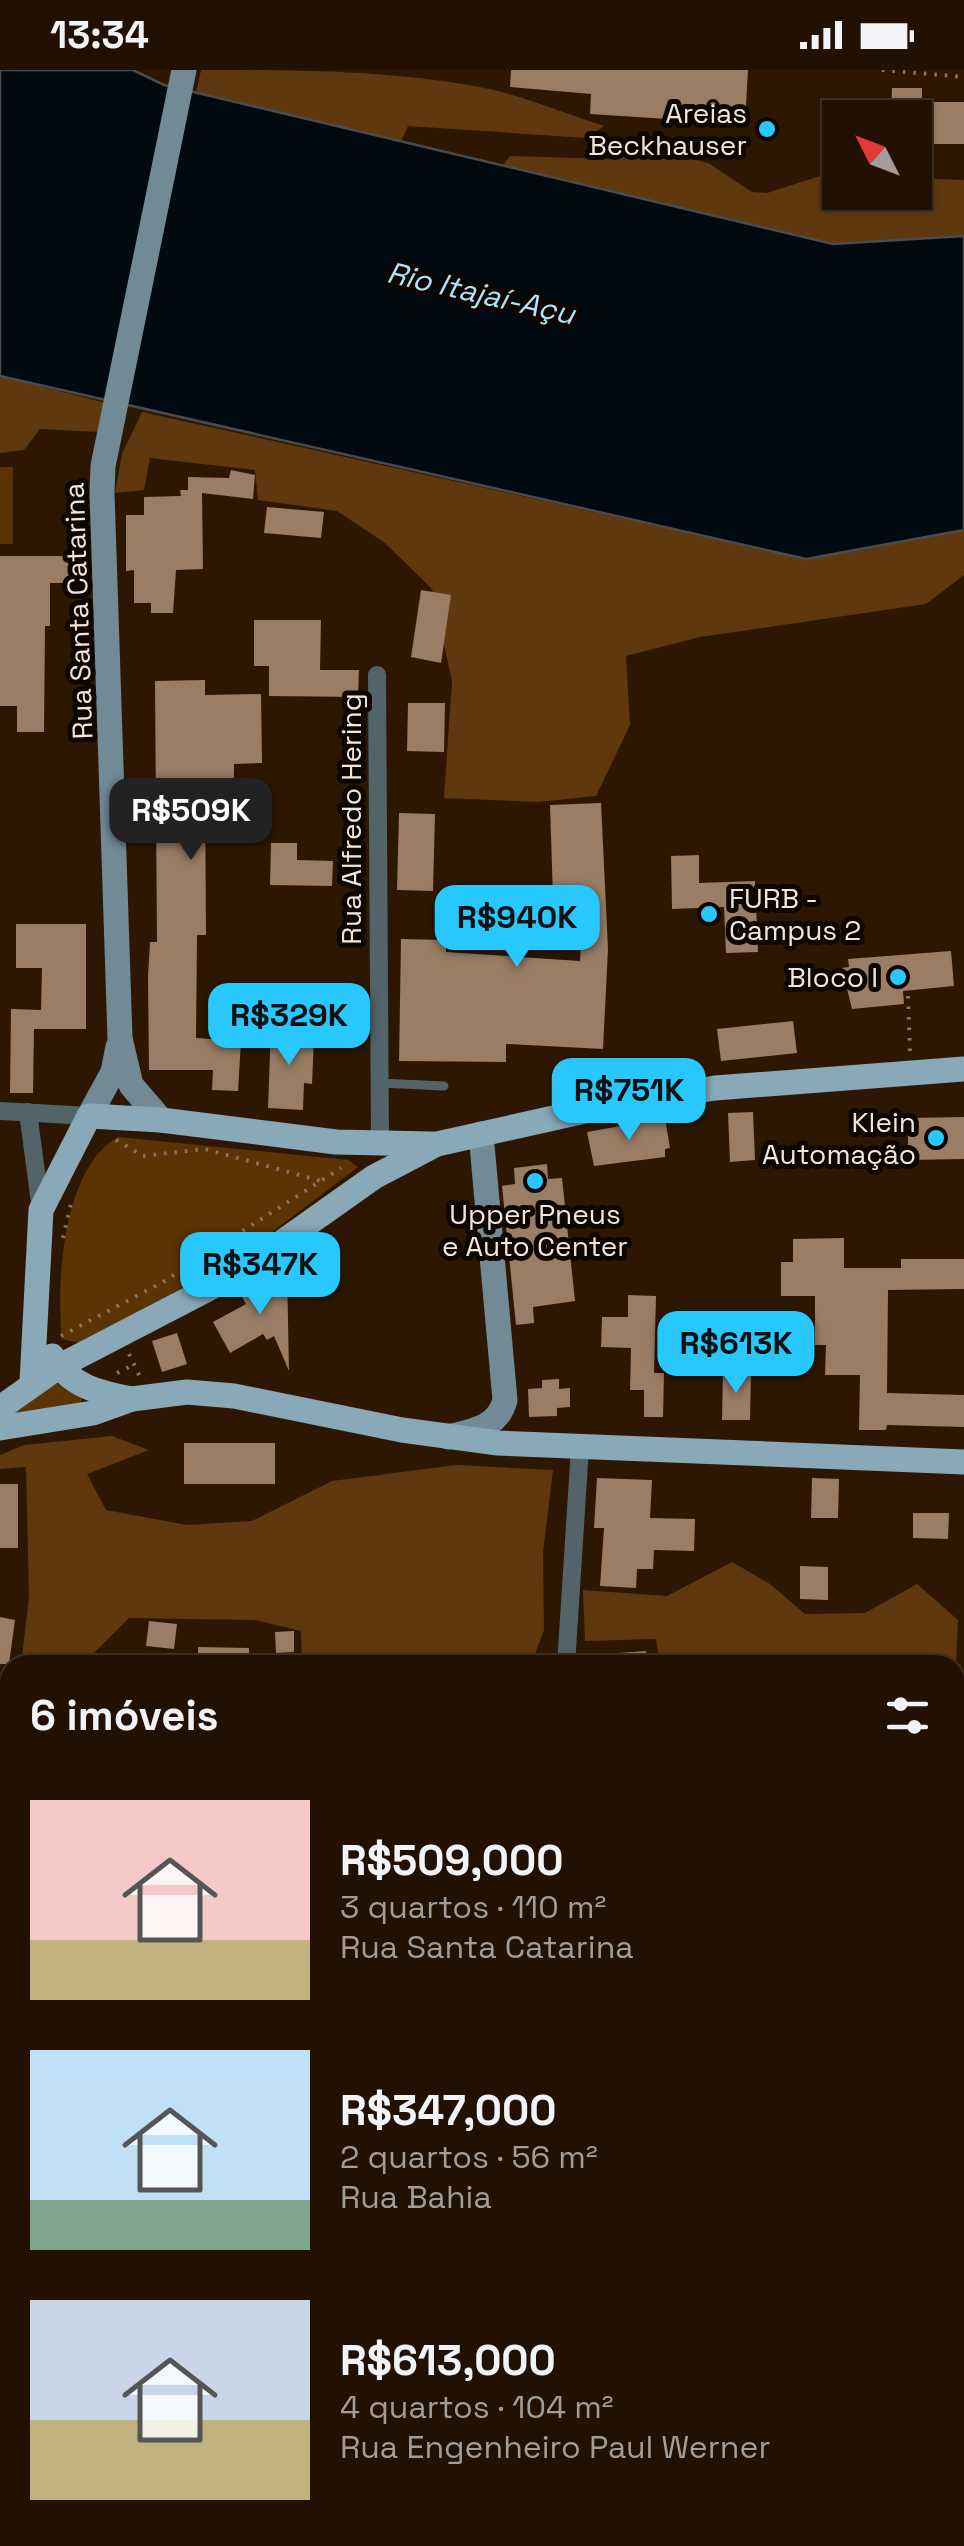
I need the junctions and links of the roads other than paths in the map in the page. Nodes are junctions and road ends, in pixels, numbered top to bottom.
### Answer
1 (184, 70) edge
2 (378, 675) dead end
3 (120, 1038) junction
4 (964, 1069) edge
5 (380, 1084) junction
6 (444, 1086) dead end
7 (0, 1111) edge
8 (28, 1112) junction
9 (90, 1116) junction
10 (161, 1120) junction
11 (481, 1134) junction
12 (380, 1142) junction
13 (437, 1144) junction
14 (41, 1210) junction
15 (48, 1323) junction
16 (58, 1367) junction
17 (32, 1382) junction
18 (141, 1398) junction
19 (0, 1408) edge
20 (0, 1428) edge
21 (448, 1437) junction
22 (580, 1448) junction
23 (964, 1462) edge
24 (567, 1655) edge

1 - 3 main road, Rua Santa Catarina
2 - 5 street, Rua Alfredo Hering
3 - 9 main road, Rua Santa Catarina
3 - 10 main road, Rua Santa Catarina
4 - 11 main road
5 - 6 lane
5 - 12 street, Rua Alfredo Hering
7 - 8 street
8 - 9 street
8 - 14 street
9 - 10 main road
9 - 14 main road
10 - 12 main road
11 - 13 main road
11 - 21 main road
12 - 13 main road
13 - 16 main road
14 - 15 main road
15 - 16 main road
15 - 17 main road
16 - 17 main road
16 - 18 main road
17 - 19 main road
18 - 20 main road
18 - 21 main road
21 - 22 main road
22 - 23 main road
22 - 24 street

